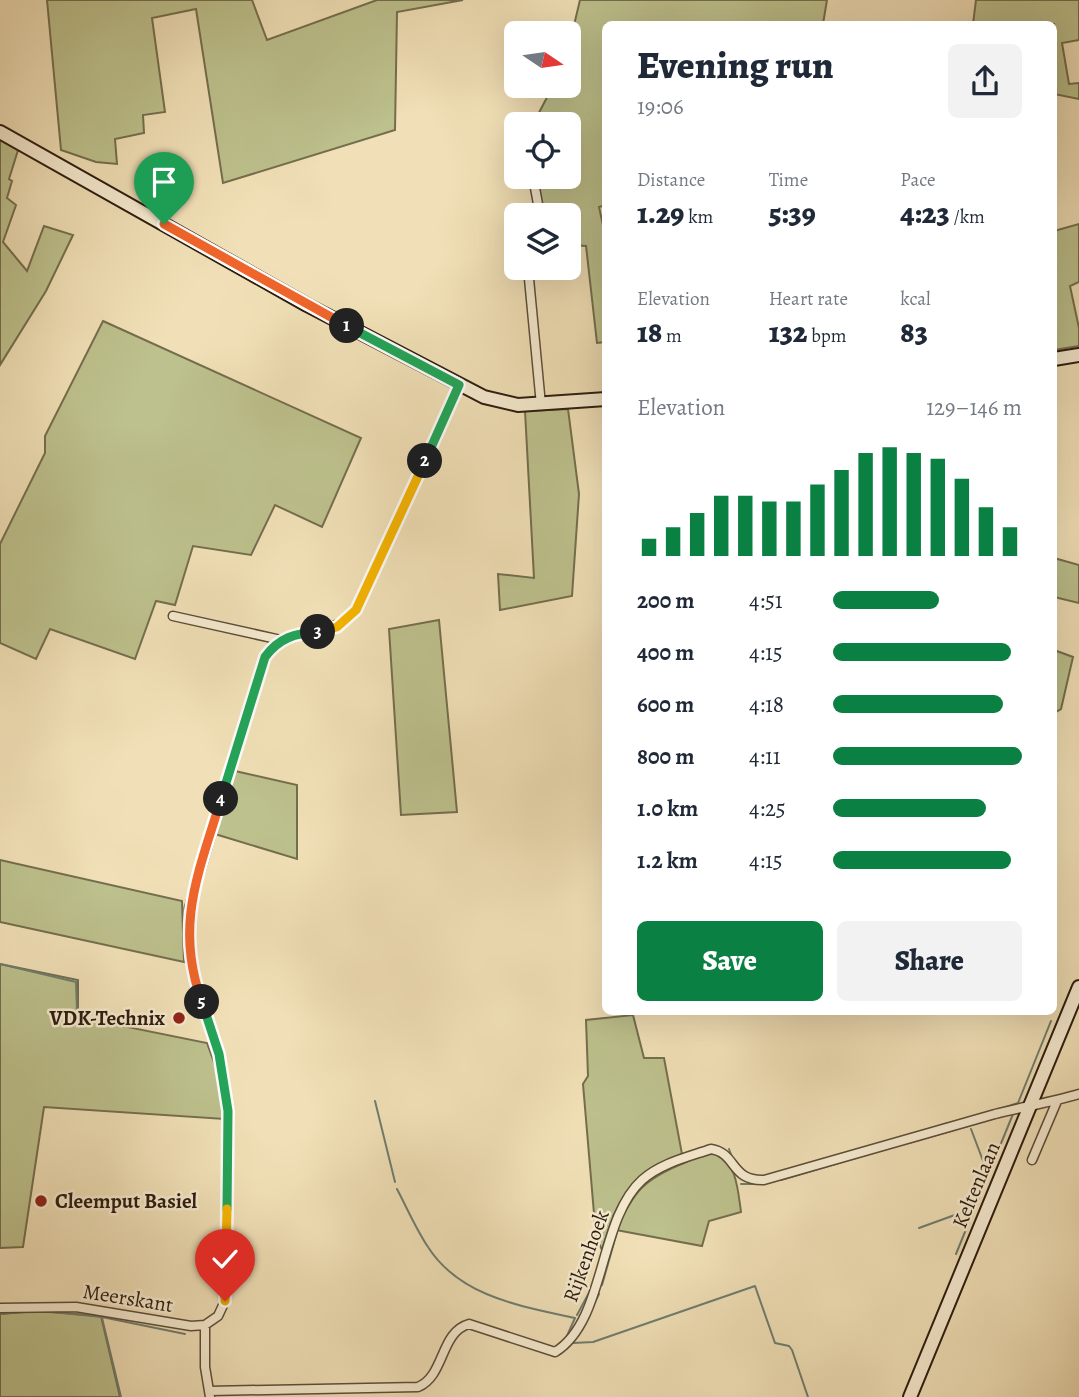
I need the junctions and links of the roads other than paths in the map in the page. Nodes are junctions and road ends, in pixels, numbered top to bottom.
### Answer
1 (0, 132) edge
2 (529, 280) edge
3 (1079, 355) edge
4 (1057, 359) edge
5 (459, 385) junction
6 (602, 399) edge
7 (541, 405) junction
8 (173, 616) dead end
9 (281, 640) junction
10 (1079, 987) edge
11 (1079, 1094) edge
12 (1057, 1101) junction
13 (1031, 1104) junction
14 (1032, 1160) dead end
15 (0, 1308) edge
16 (205, 1325) junction
17 (210, 1394) edge
18 (910, 1397) edge

1 - 5 street
2 - 7 street
3 - 4 street
5 - 7 street
5 - 9 street
6 - 7 street
8 - 9 street
9 - 16 street
10 - 13 street, Keltenlaan
11 - 12 street
12 - 13 street
12 - 14 street
13 - 17 street, Rijkenhoek
13 - 18 street, Keltenlaan
15 - 16 street, Meerskant
16 - 17 street, Rijkenhoek

